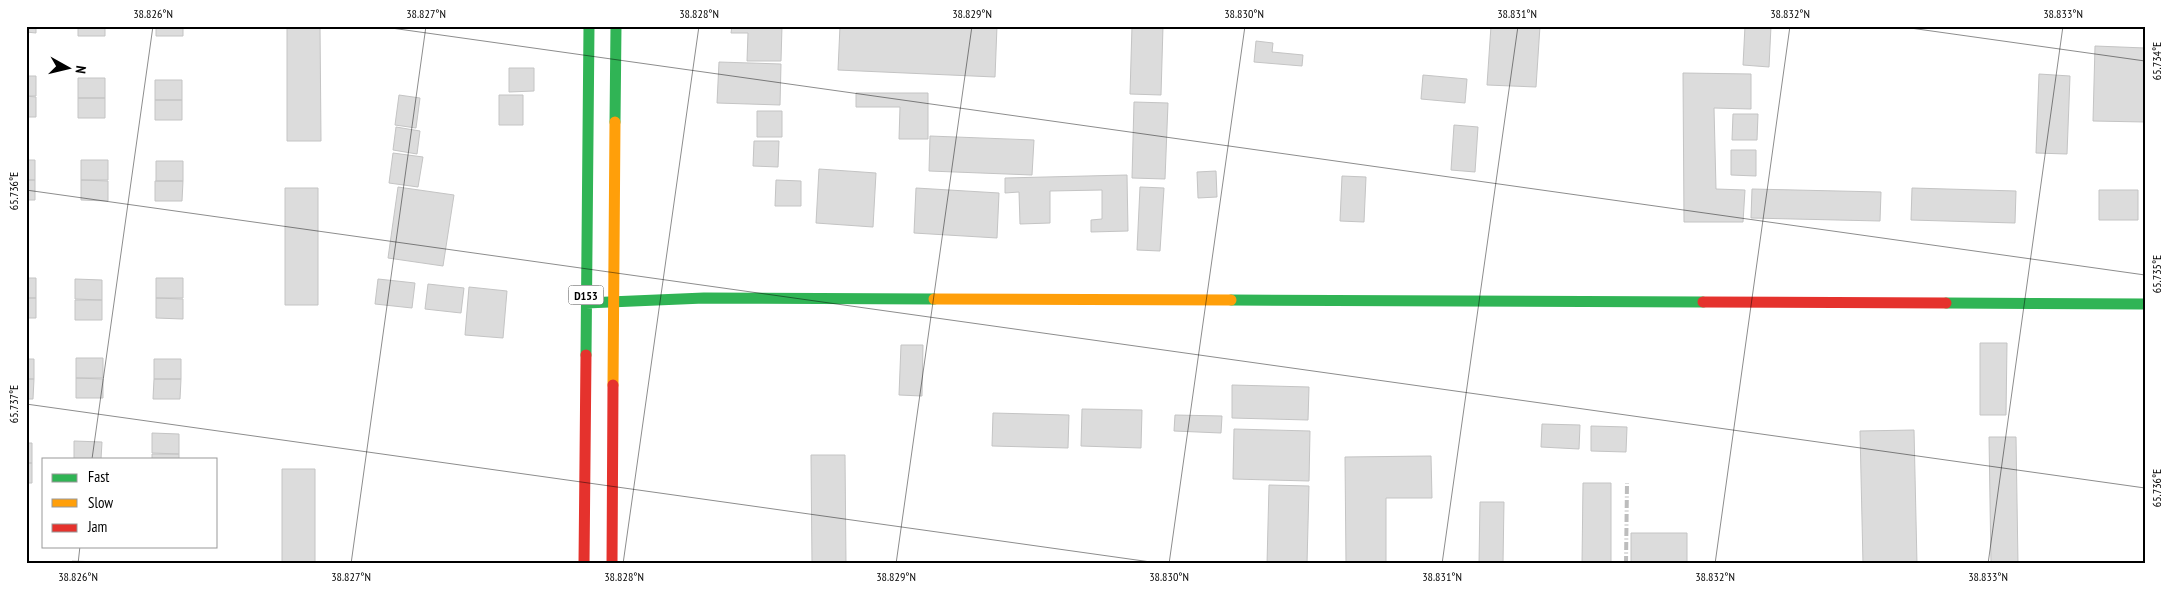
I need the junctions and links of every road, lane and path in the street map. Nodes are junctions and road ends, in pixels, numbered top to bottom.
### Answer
1 (589, 26) edge
2 (616, 26) edge
3 (586, 303) junction
4 (614, 303) junction
5 (2145, 304) edge
6 (584, 564) edge
7 (612, 564) edge

1 - 3 main road, D153
2 - 4 main road, D153
3 - 4 main road
3 - 6 main road, D153
4 - 5 main road
4 - 7 main road, D153

